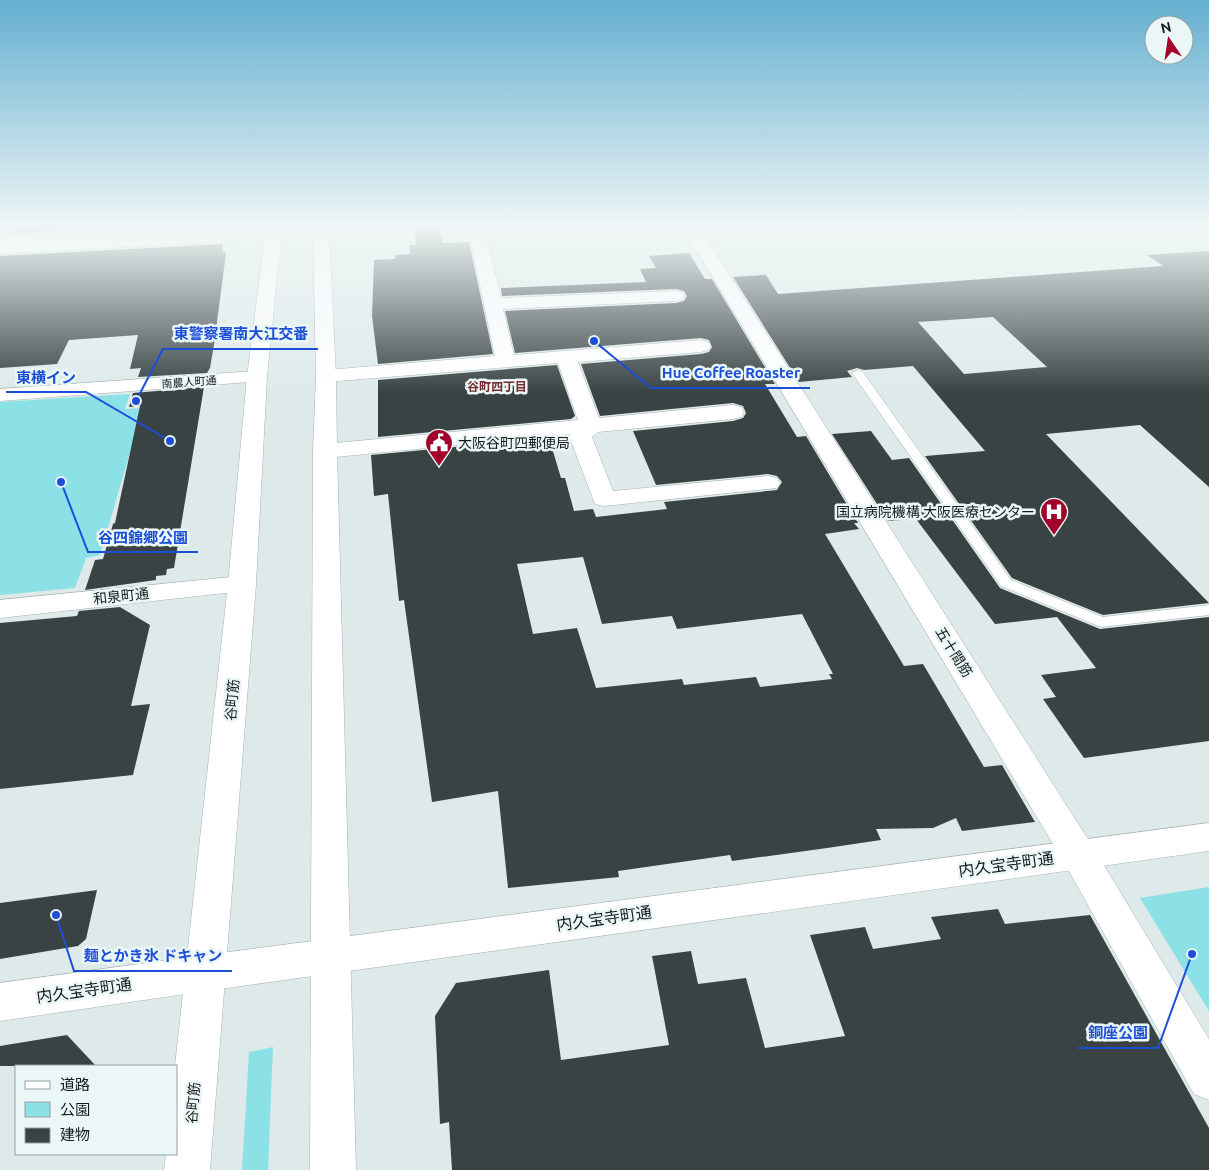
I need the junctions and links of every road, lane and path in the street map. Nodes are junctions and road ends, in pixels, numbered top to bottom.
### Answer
1 (283, 284) edge
2 (308, 284) edge
3 (489, 284) edge
4 (726, 284) edge
5 (676, 296) dead end
6 (494, 304) junction
7 (700, 346) dead end
8 (566, 357) junction
9 (506, 362) junction
10 (858, 373) dead end
11 (326, 376) junction
12 (257, 377) junction
13 (0, 395) edge
14 (733, 412) dead end
15 (590, 426) junction
16 (325, 451) junction
17 (768, 483) dead end
18 (242, 584) junction
19 (0, 608) edge
20 (1209, 610) edge
21 (1209, 837) edge
22 (1078, 854) junction
23 (331, 955) junction
24 (206, 972) junction
25 (0, 1002) edge
26 (1209, 1078) edge
27 (187, 1170) edge
28 (333, 1170) edge

1 - 12 main road, 谷町筋
2 - 11 main road
3 - 6 main road
4 - 22 main road, 五十間筋
5 - 6 main road
6 - 9 main road
7 - 8 main road
8 - 9 main road
8 - 15 main road
9 - 11 main road
10 - 20 lane
11 - 16 main road
12 - 13 main road, 南農人町通
12 - 18 main road, 谷町筋
14 - 15 main road
15 - 16 main road
15 - 17 main road
16 - 23 main road
18 - 19 main road, 和泉町通
18 - 24 main road, 谷町筋
21 - 22 main road, 内久宝寺町通
22 - 23 main road, 内久宝寺町通
22 - 26 main road, 五十間筋
23 - 24 main road, 内久宝寺町通
23 - 28 main road
24 - 25 main road, 内久宝寺町通
24 - 27 main road, 谷町筋

